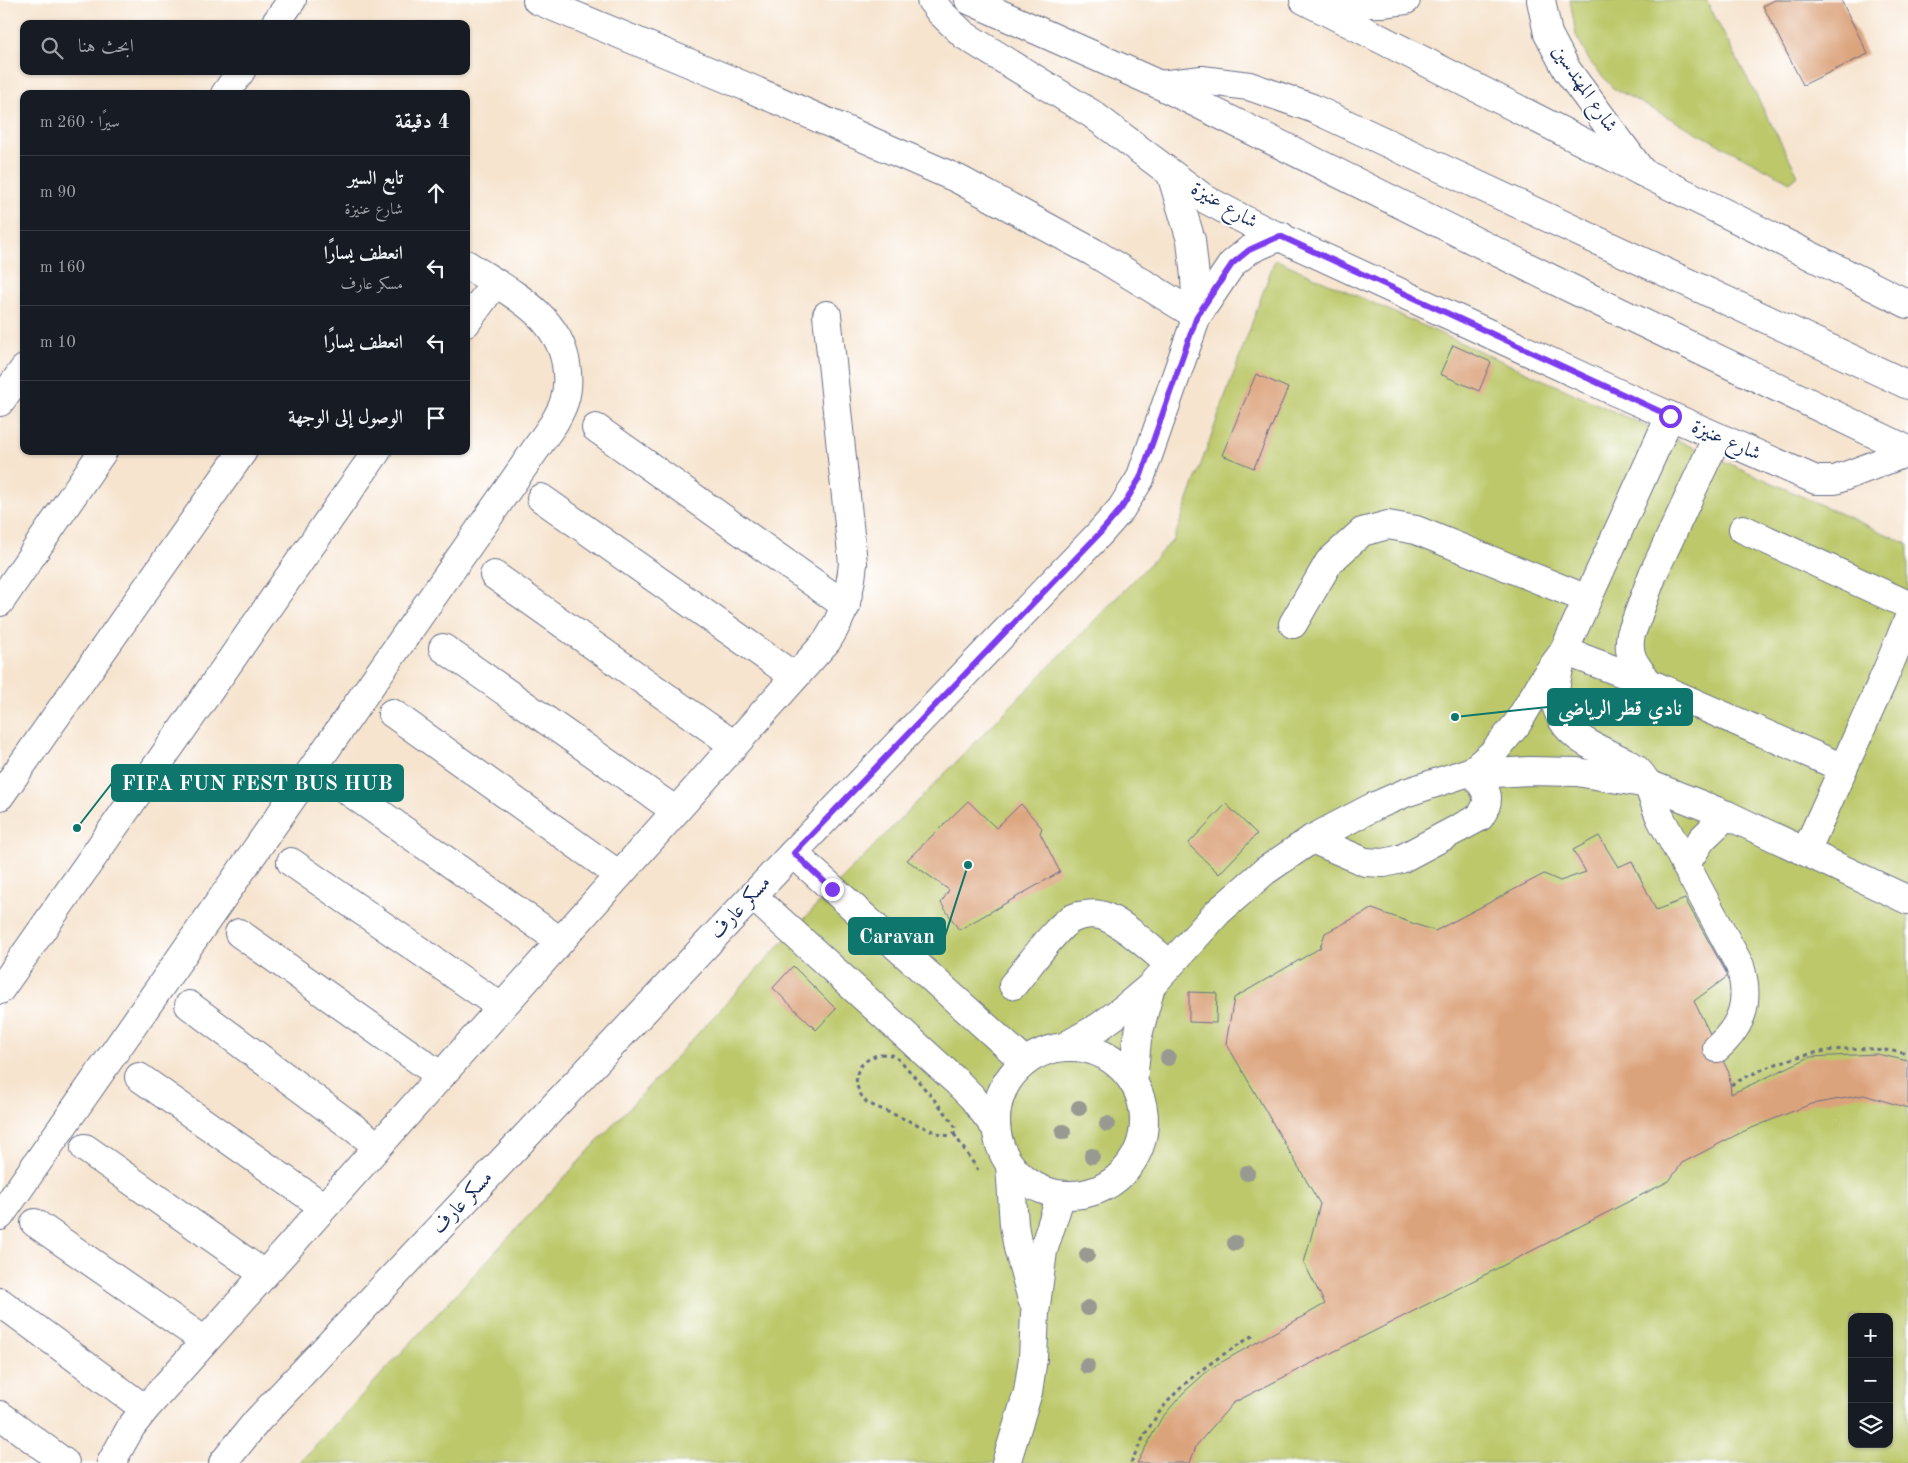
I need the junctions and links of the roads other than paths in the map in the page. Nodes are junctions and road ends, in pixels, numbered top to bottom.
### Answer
1 (292, 0) edge
2 (537, 0) edge
3 (932, 0) edge
4 (968, 0) edge
5 (1406, 0) edge
6 (1541, 0) edge
7 (1309, 2) edge
8 (278, 20) edge
9 (238, 75) edge
10 (1160, 85) junction
11 (228, 90) edge
12 (1642, 172) junction
13 (1171, 174) junction
14 (1280, 236) junction
15 (470, 267) edge
16 (494, 283) junction
17 (1908, 304) edge
18 (827, 315) dead end
19 (1197, 316) junction
20 (470, 317) edge
21 (20, 375) edge
22 (1908, 385) edge
23 (0, 402) edge
24 (1670, 416) junction
25 (596, 428) dead end
26 (1717, 438) junction
27 (1908, 451) edge
28 (100, 455) edge
29 (240, 455) edge
30 (374, 455) edge
31 (542, 498) dead end
32 (1743, 529) dead end
33 (494, 576) dead end
34 (1587, 599) junction
35 (0, 602) edge
36 (1908, 605) edge
37 (846, 606) junction
38 (1908, 620) edge
39 (1293, 624) dead end
40 (443, 648) dead end
41 (1564, 651) junction
42 (795, 677) junction
43 (1649, 683) junction
44 (392, 713) dead end
45 (734, 745) junction
46 (1843, 768) junction
47 (1472, 771) junction
48 (1648, 784) junction
49 (344, 788) dead end
50 (0, 796) edge
51 (676, 811) junction
52 (1728, 815) junction
53 (1312, 838) junction
54 (1806, 851) junction
55 (794, 853) junction
56 (291, 862) dead end
57 (1685, 865) junction
58 (618, 875) junction
59 (753, 896) junction
60 (1908, 900) edge
61 (239, 934) dead end
62 (560, 942) junction
63 (1169, 964) junction
64 (1013, 985) dead end
65 (1152, 986) junction
66 (0, 990) edge
67 (189, 1005) dead end
68 (501, 1007) junction
69 (1064, 1047) junction
70 (1717, 1048) dead end
71 (1025, 1062) junction
72 (441, 1076) junction
73 (139, 1077) dead end
74 (1133, 1082) junction
75 (996, 1128) junction
76 (378, 1146) junction
77 (85, 1148) dead end
78 (1010, 1165) junction
79 (1061, 1195) junction
80 (324, 1207) junction
81 (0, 1216) edge
82 (35, 1223) dead end
83 (264, 1274) junction
84 (0, 1302) edge
85 (1035, 1313) junction
86 (205, 1341) junction
87 (145, 1409) junction
88 (0, 1415) edge
89 (65, 1463) edge
90 (111, 1463) edge
91 (223, 1463) edge
92 (1006, 1463) edge

1 - 8 main road
2 - 19 main road
3 - 13 main road, شارع عنيزة
4 - 10 main road, شارع عنيزة
5 - 7 main road
6 - 12 main road, شارع المهندسين
7 - 12 main road
9 - 11 main road
10 - 22 main road
10 - 27 main road, شارع عنيزة
12 - 17 main road
13 - 14 main road, شارع عنيزة
13 - 19 main road, مسكر عارف
14 - 19 main road, مسكر عارف
14 - 24 main road, شارع عنيزة
15 - 16 main road
16 - 20 main road
16 - 81 main road
18 - 37 main road
19 - 55 main road, مسكر عارف
21 - 23 main road
24 - 26 main road, شارع عنيزة
24 - 34 main road
25 - 37 main road
26 - 27 main road, شارع عنيزة
26 - 43 main road
28 - 35 main road
29 - 50 main road
30 - 66 main road
31 - 42 main road
32 - 36 main road
33 - 45 main road
34 - 39 main road
34 - 41 main road
37 - 42 main road
38 - 46 main road
40 - 51 main road
41 - 43 main road
41 - 47 main road
41 - 48 main road
42 - 45 main road
43 - 46 main road
44 - 58 main road
45 - 51 main road
46 - 54 main road
47 - 48 main road
47 - 53 main road
47 - 53 main road
48 - 52 main road
48 - 57 main road
49 - 62 main road
51 - 58 main road
52 - 54 main road
52 - 57 main road
53 - 63 main road
54 - 60 main road
55 - 59 main road, مسكر عارف
55 - 71 main road
56 - 68 main road
57 - 70 main road
58 - 62 main road
59 - 75 main road
59 - 91 main road, مسكر عارف
61 - 72 main road
62 - 68 main road
63 - 64 main road
63 - 65 main road
65 - 69 main road
65 - 74 main road
67 - 76 main road
68 - 72 main road
69 - 71 main road
69 - 74 main road
71 - 75 main road
72 - 76 main road
73 - 80 main road
74 - 79 main road
75 - 78 main road
76 - 80 main road
77 - 83 main road
78 - 79 main road
78 - 85 main road
79 - 85 main road
80 - 83 main road
82 - 86 main road
83 - 86 main road
84 - 87 main road
85 - 92 main road
86 - 87 main road
87 - 90 main road
88 - 89 main road

